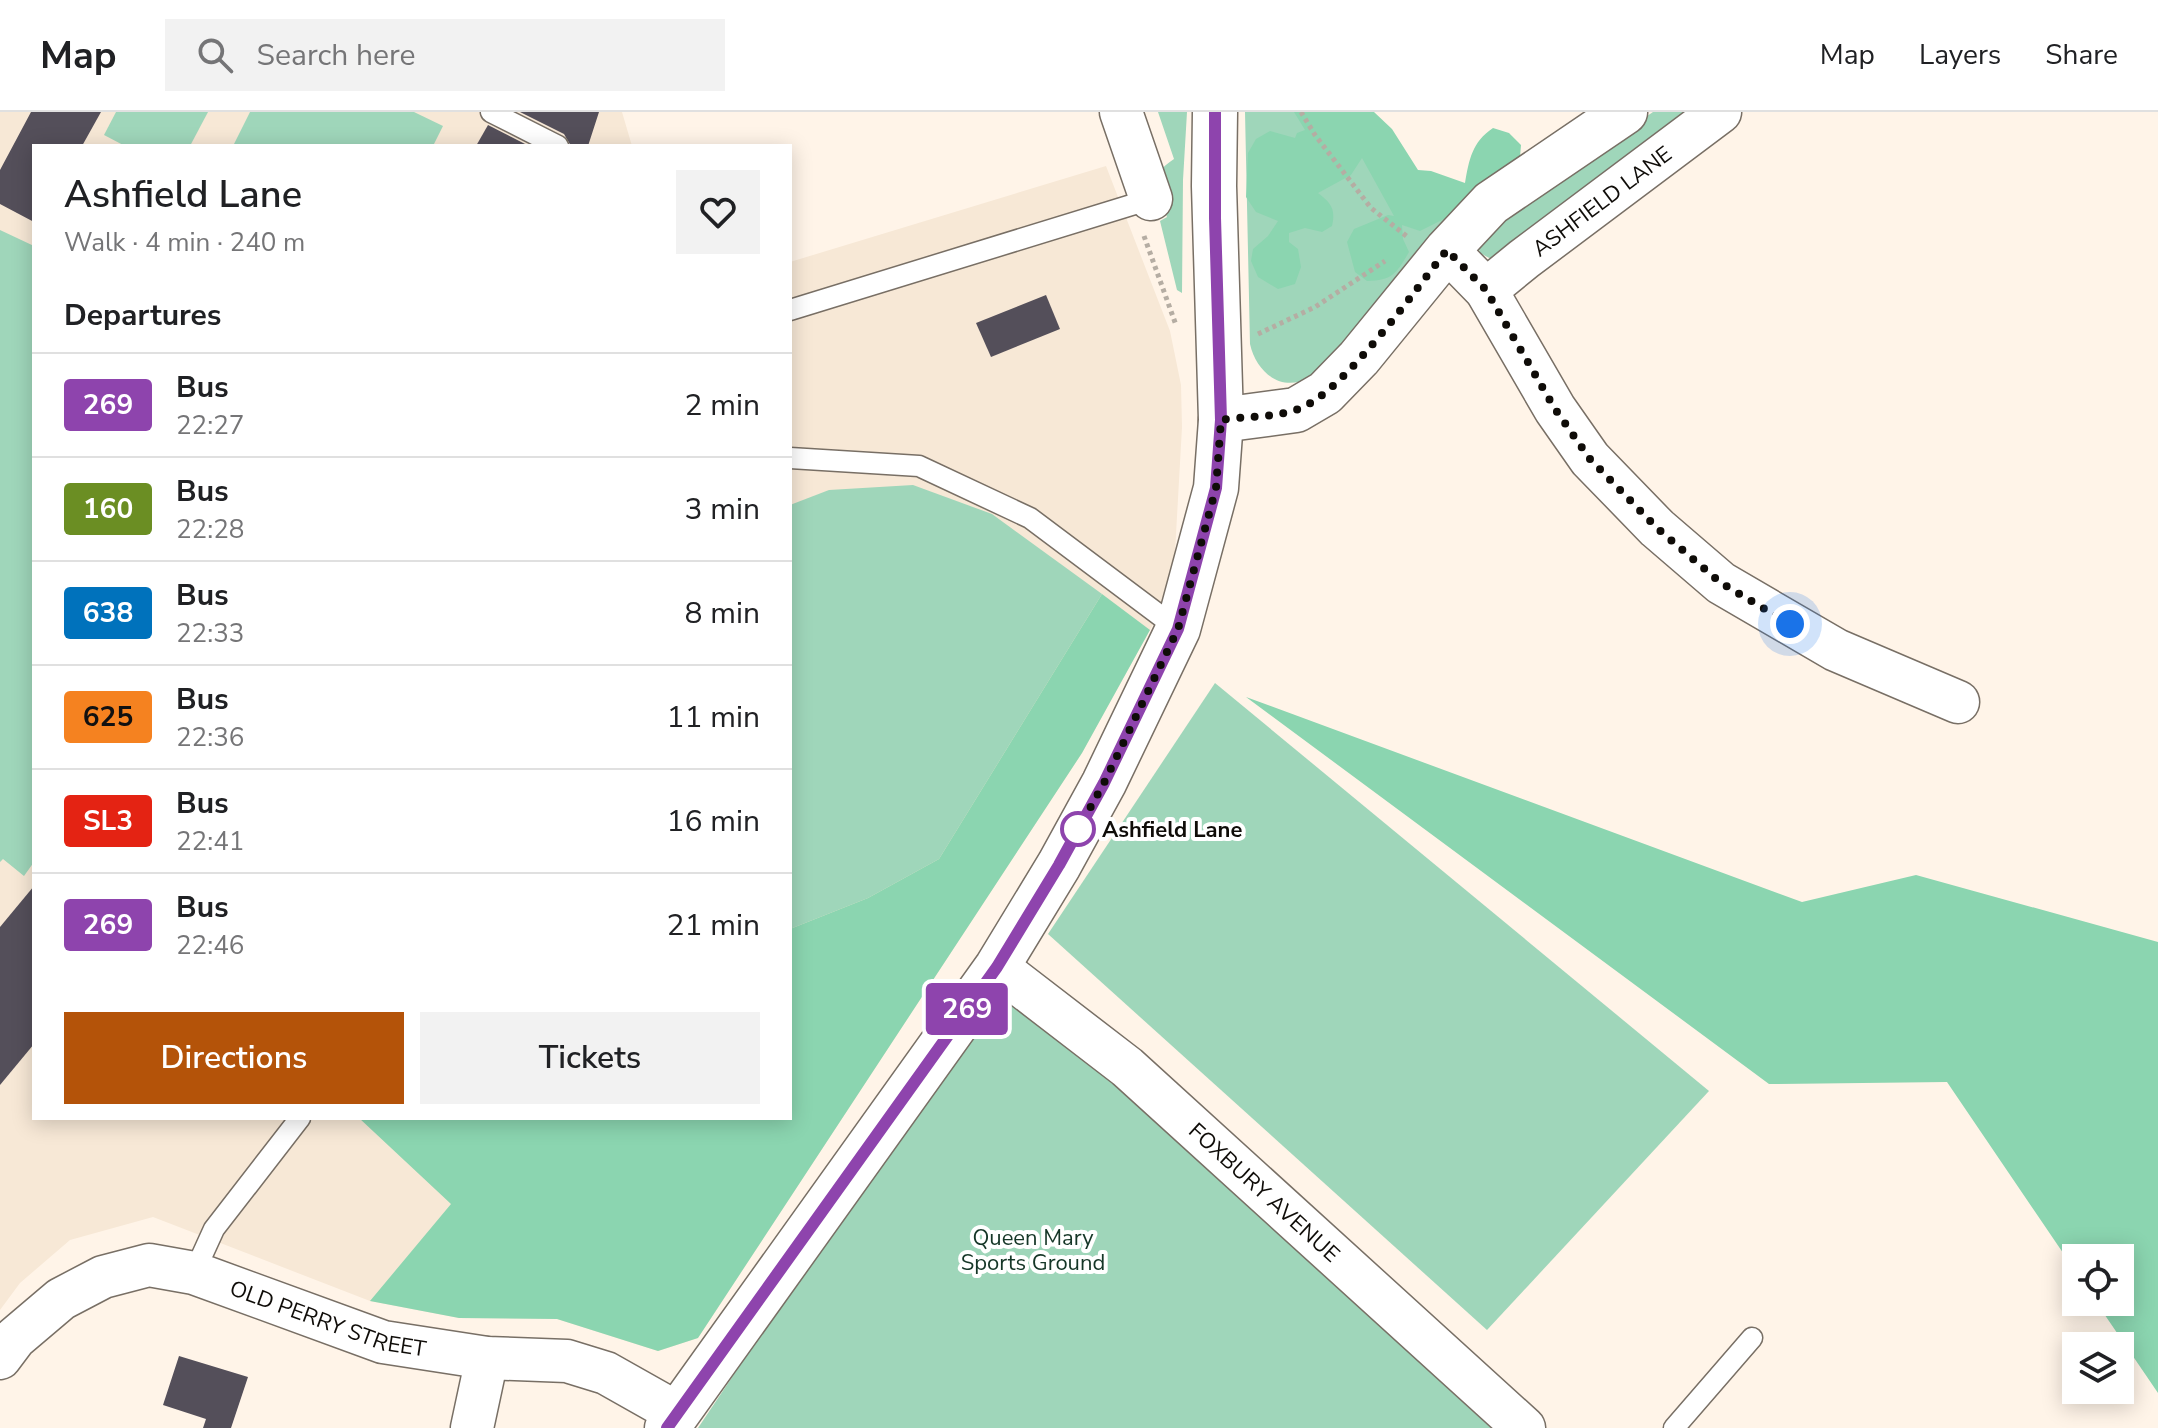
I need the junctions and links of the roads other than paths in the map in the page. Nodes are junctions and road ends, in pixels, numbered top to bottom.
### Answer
1 (491, 112) edge
2 (1121, 112) edge
3 (1215, 112) edge
4 (1720, 112) edge
5 (1602, 119) edge
6 (554, 144) edge
7 (1151, 199) joint
8 (1428, 248) junction
9 (1486, 290) junction
10 (792, 309) edge
11 (1221, 420) junction
12 (792, 458) edge
13 (1178, 629) junction
14 (1958, 702) dead end
15 (997, 967) junction
16 (298, 1120) edge
17 (194, 1273) junction
18 (1752, 1338) dead end
19 (0, 1358) edge
20 (487, 1358) junction
21 (672, 1421) edge
22 (472, 1428) edge
23 (1524, 1428) edge
24 (1674, 1428) edge

1 - 6 lane
2 - 7 street
3 - 11 main road
4 - 9 street, ASHFIELD LANE
5 - 8 main road
7 - 10 lane
8 - 9 street
8 - 11 main road
9 - 14 street
11 - 13 main road
12 - 13 lane
13 - 15 main road
15 - 21 main road
15 - 23 street, FOXBURY AVENUE
16 - 17 lane
17 - 19 street, OLD PERRY STREET
17 - 20 street, OLD PERRY STREET
18 - 24 lane
20 - 21 street, OLD PERRY STREET
20 - 22 street

